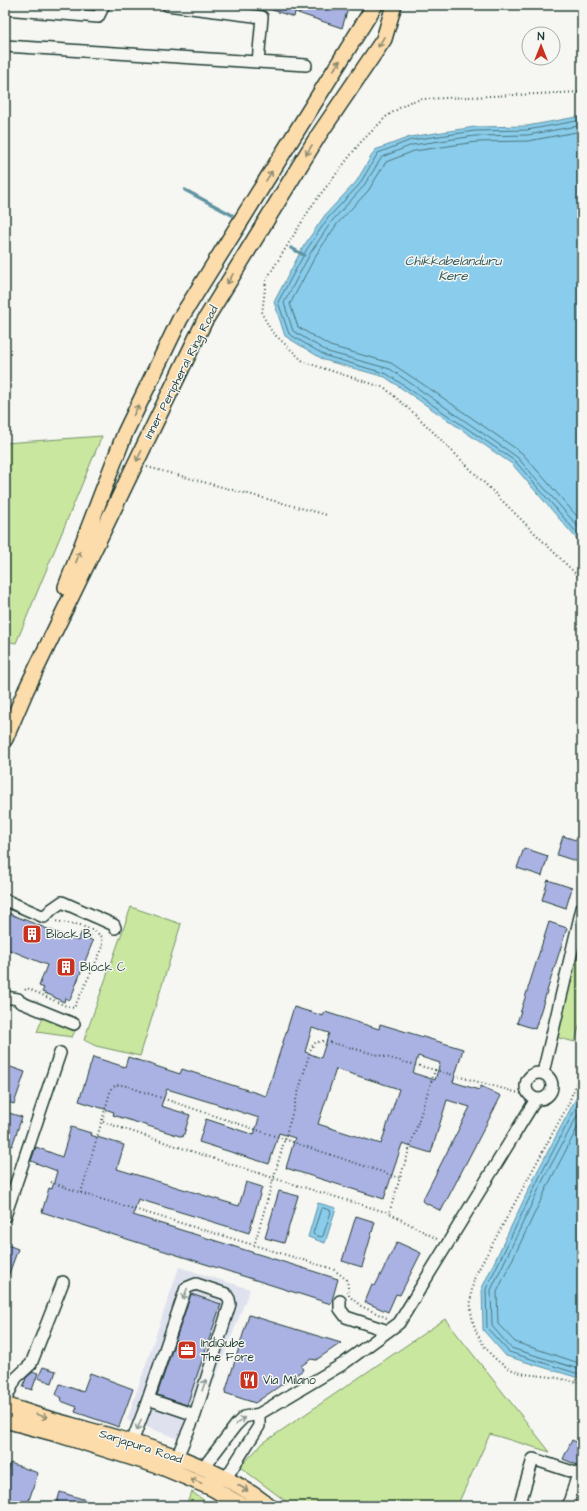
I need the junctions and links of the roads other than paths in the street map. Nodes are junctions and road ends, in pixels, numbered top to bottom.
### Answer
1 (104, 5) edge
2 (167, 5) edge
3 (375, 5) edge
4 (394, 5) edge
5 (5, 9) edge
6 (5, 46) edge
7 (258, 62) junction
8 (306, 65) dead end
9 (26, 690) junction
10 (5, 719) edge
11 (5, 739) edge
12 (5, 900) edge
13 (582, 908) edge
14 (115, 928) dead end
15 (5, 997) edge
16 (74, 1024) dead end
17 (60, 1053) dead end
18 (543, 1073) junction
19 (534, 1097) junction
20 (5, 1216) edge
21 (63, 1282) dead end
22 (340, 1301) dead end
23 (388, 1331) junction
24 (148, 1399) junction
25 (5, 1401) edge
26 (5, 1405) edge
27 (259, 1414) junction
28 (194, 1415) junction
29 (5, 1420) edge
30 (59, 1428) junction
31 (132, 1442) junction
32 (177, 1457) junction
33 (203, 1468) junction
34 (580, 1474) edge
35 (226, 1478) junction
36 (243, 1506) edge
37 (269, 1506) edge
38 (518, 1506) edge
39 (568, 1506) edge

1 - 5 street
2 - 7 street
9 -> 3 main road, Inner Peripheral Ring Road
4 -> 9 main road, Inner Peripheral Ring Road
6 - 7 street
7 - 8 street
9 - 10 main road, Inner Peripheral Ring Road
9 - 11 main road, Inner Peripheral Ring Road
12 - 14 street
13 - 18 street
15 - 16 street
17 - 20 street
18 - 19 street
18 - 19 street
19 - 23 street
21 - 25 street
22 - 23 street
23 - 27 street
24 - 28 street
28 -> 24 street
24 -> 31 street
26 -> 30 main road, Sarjapura Road
33 -> 27 street
27 - 35 street
28 - 32 street
29 - 30 main road, Sarjapura Road
30 - 31 main road, Sarjapura Road
36 -> 30 main road, Sarjapura Road
31 - 32 main road, Sarjapura Road
32 - 33 main road, Sarjapura Road
33 - 35 main road, Sarjapura Road
34 - 38 street
34 - 39 street
35 -> 37 main road, Sarjapura Road

